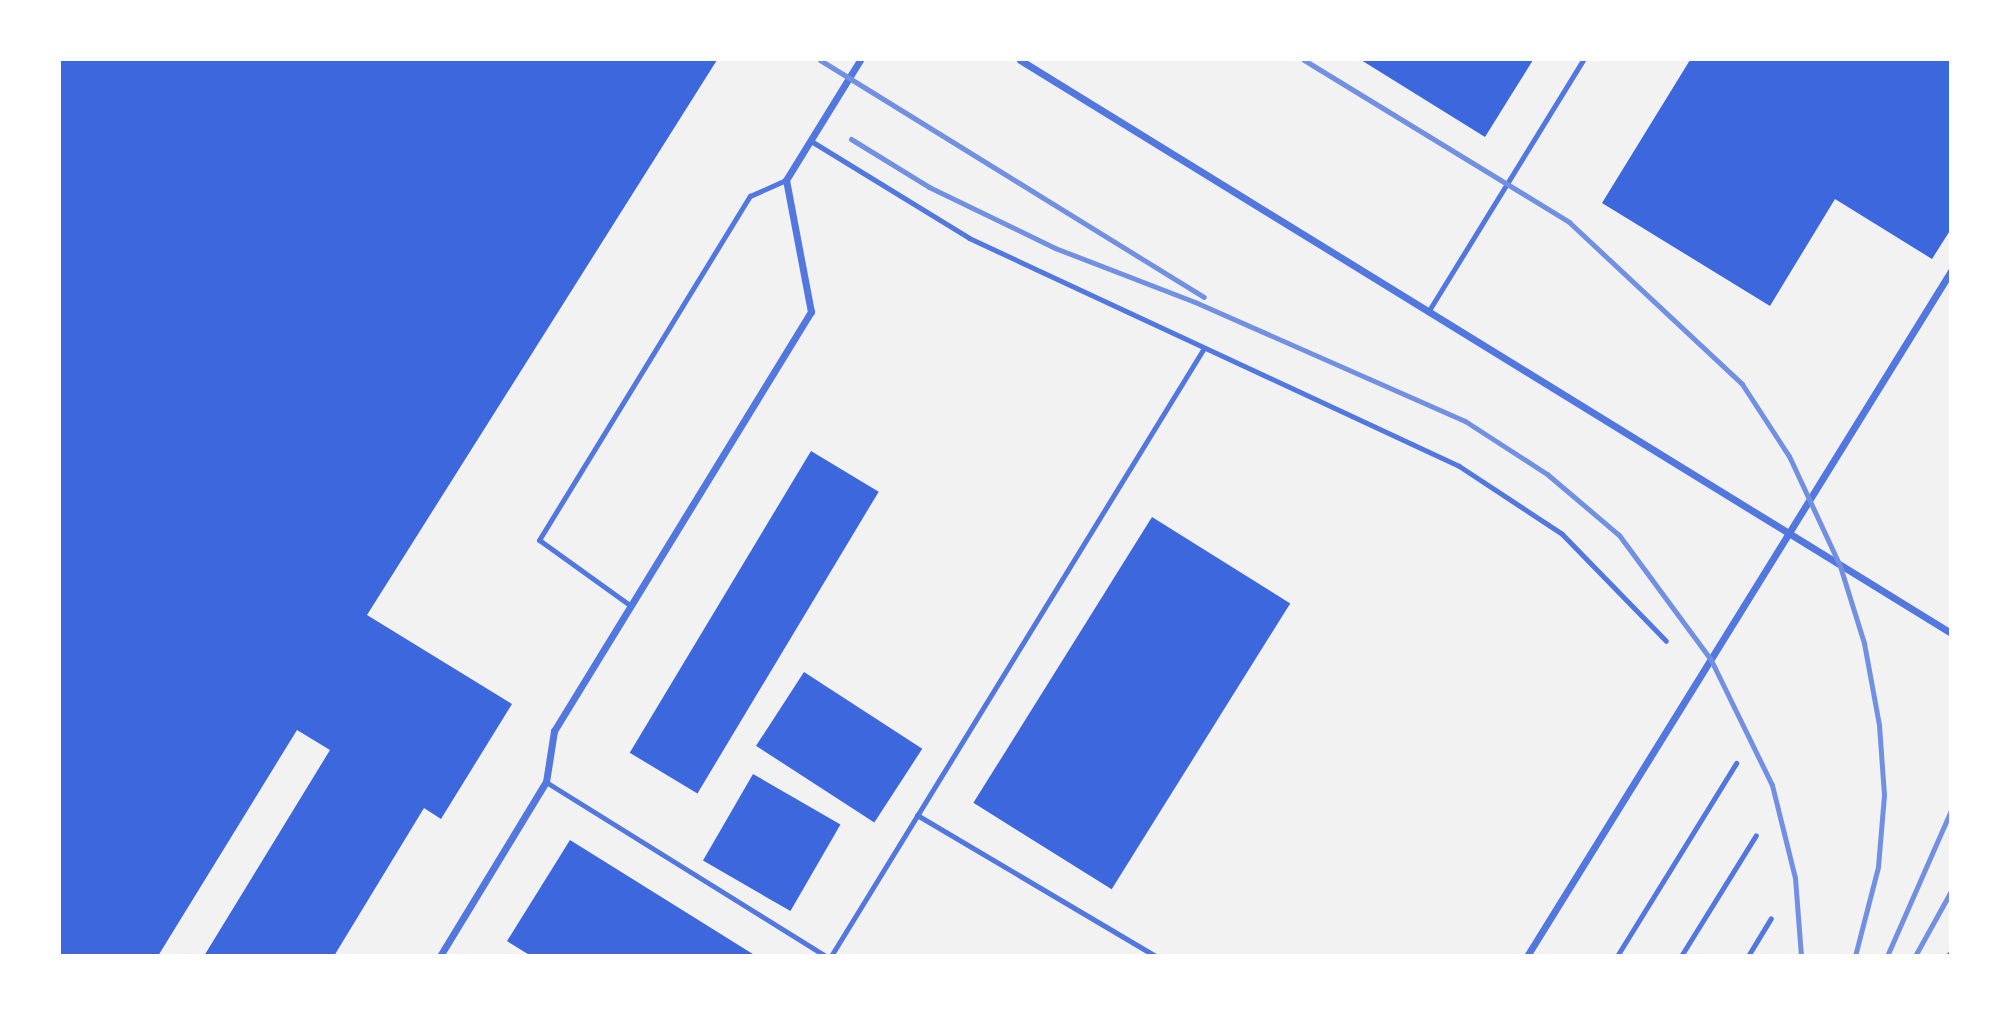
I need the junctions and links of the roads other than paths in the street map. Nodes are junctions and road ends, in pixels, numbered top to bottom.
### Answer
1 (860, 60) edge
2 (1020, 60) edge
3 (1583, 60) edge
4 (811, 141) junction
5 (786, 180) junction
6 (1951, 271) edge
7 (1428, 312) junction
8 (1204, 348) junction
9 (1788, 534) junction
10 (631, 606) junction
11 (1951, 633) edge
12 (1666, 641) dead end
13 (1735, 764) dead end
14 (546, 782) junction
15 (917, 815) junction
16 (1756, 835) dead end
17 (1771, 918) dead end
18 (440, 956) edge
19 (828, 956) edge
20 (1155, 956) edge
21 (1527, 956) edge
22 (1618, 956) edge
23 (1681, 956) edge
24 (1748, 956) edge

1 - 4 street
2 - 7 street
3 - 7 lane
4 - 5 street
4 - 8 lane
5 - 10 street
5 - 10 lane
6 - 9 street
7 - 9 street
8 - 12 lane
8 - 15 lane
9 - 11 street
9 - 21 street
10 - 14 street
13 - 22 lane
14 - 18 street
14 - 19 lane
15 - 19 lane
15 - 20 lane
16 - 23 lane
17 - 24 lane

